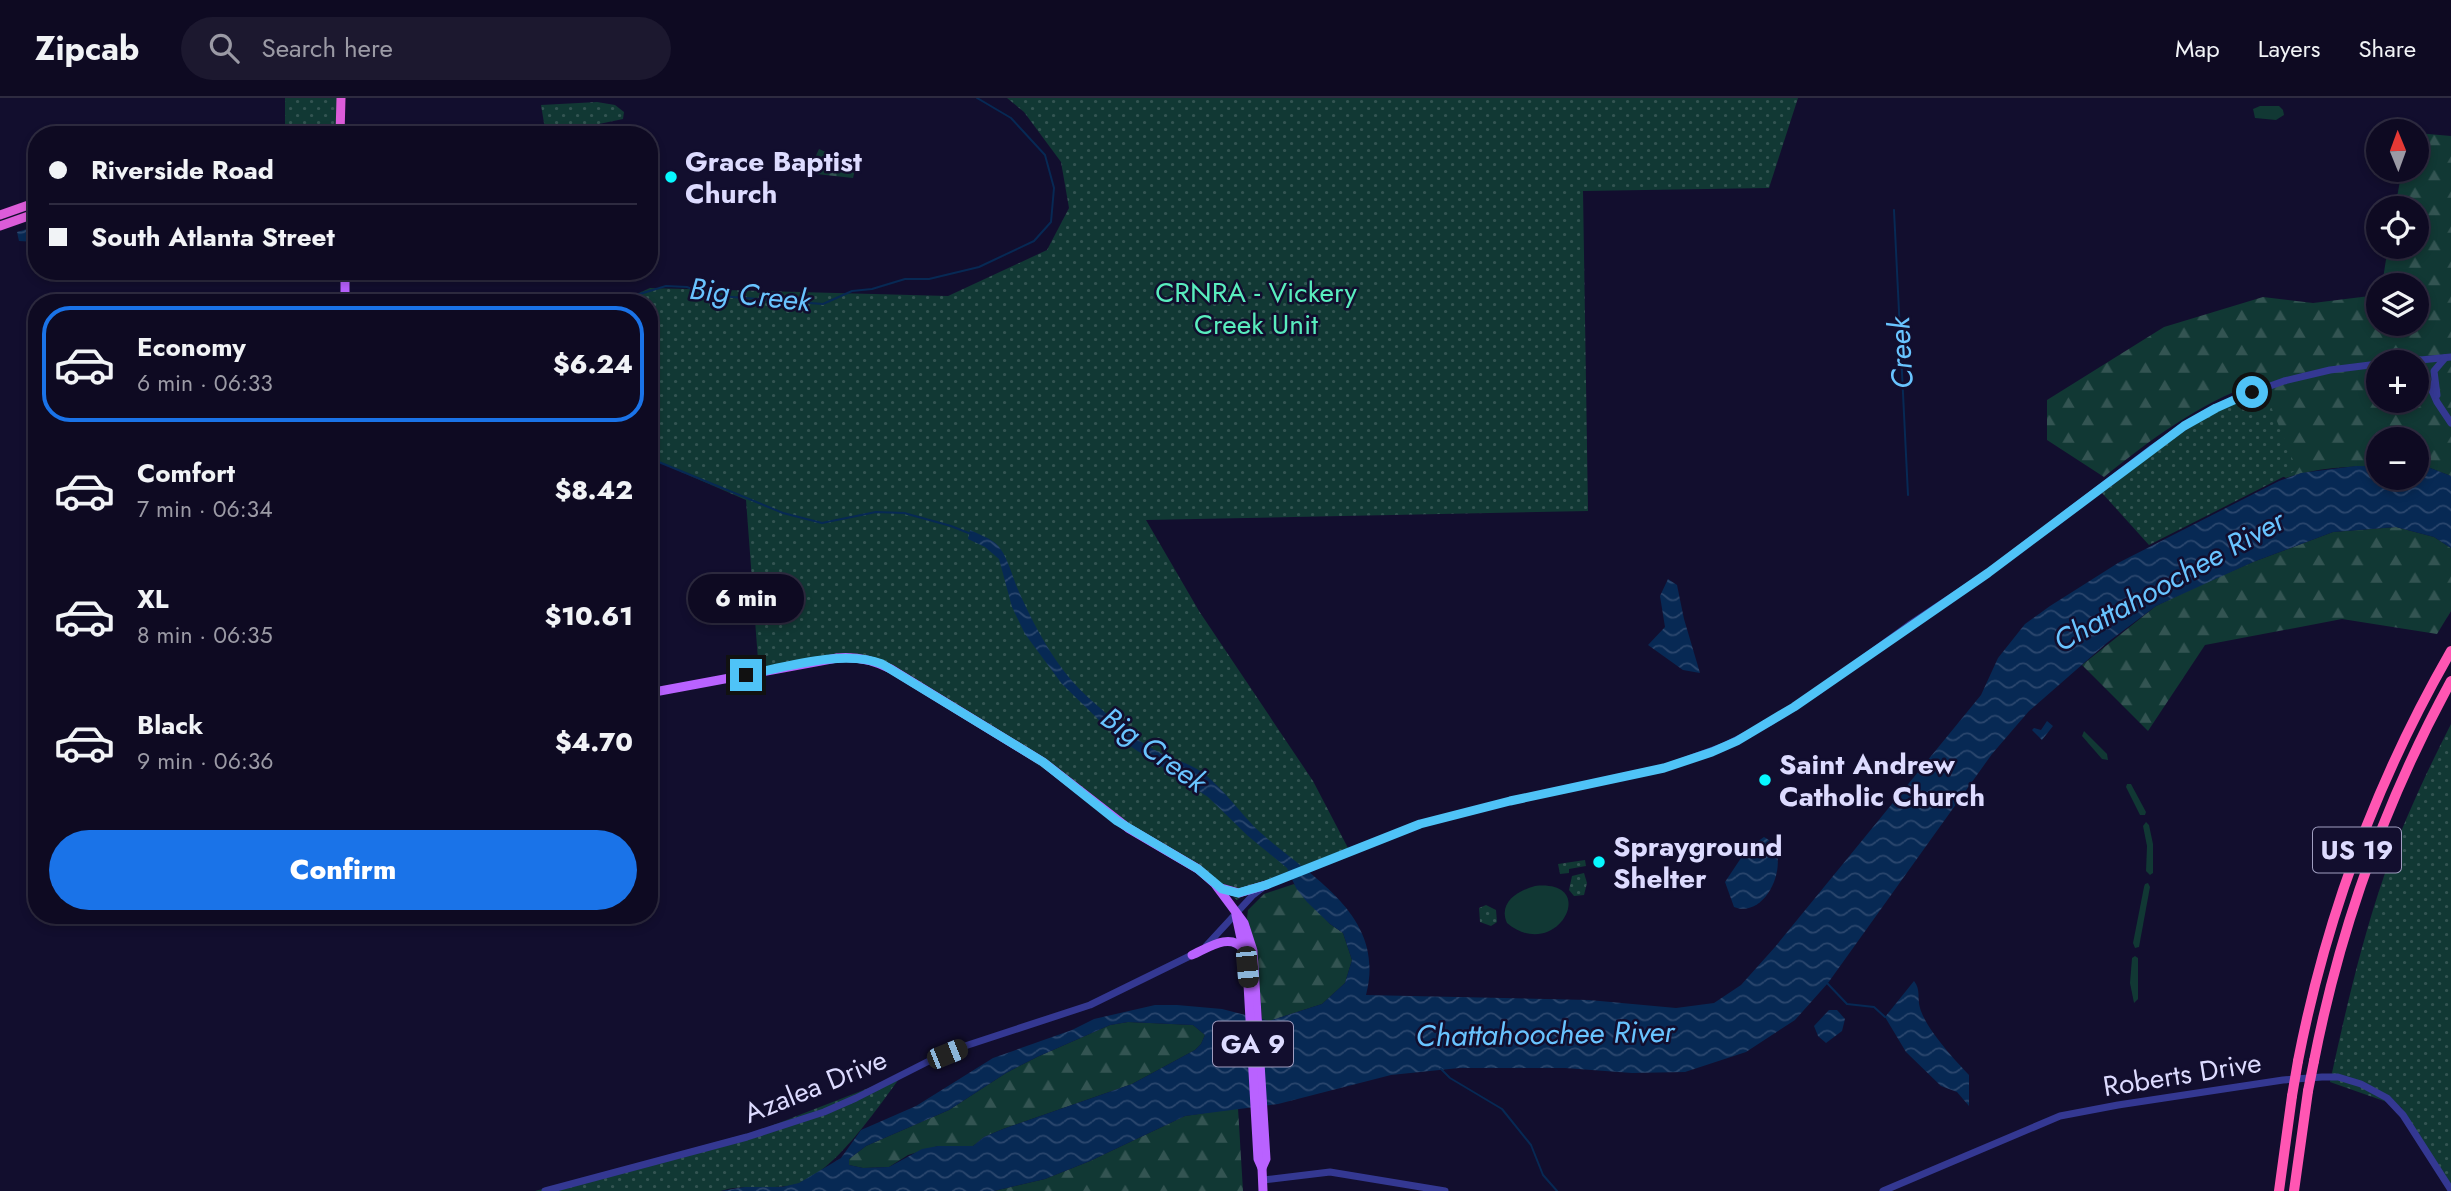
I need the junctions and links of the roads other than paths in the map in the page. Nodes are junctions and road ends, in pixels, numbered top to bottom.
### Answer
1 (341, 98) edge
2 (340, 126) edge
3 (28, 205) edge
4 (0, 215) edge
5 (28, 216) edge
6 (0, 226) edge
7 (2448, 358) edge
8 (2429, 359) edge
9 (2366, 366) edge
10 (2430, 387) edge
11 (2441, 409) junction
12 (2451, 422) edge
13 (2451, 651) edge
14 (2451, 681) edge
15 (658, 691) edge
16 (1214, 884) junction
17 (1266, 885) junction
18 (1236, 915) junction
19 (1244, 950) junction
20 (1192, 955) junction
21 (1251, 969) junction
22 (1263, 1180) junction
23 (2451, 1190) edge
24 (545, 1191) edge
25 (1263, 1191) edge
26 (1445, 1191) edge
27 (1883, 1191) edge
28 (2279, 1191) edge
29 (2294, 1191) edge

1 - 2 highway
3 - 4 highway
5 - 6 highway
7 - 8 street
7 - 11 street
9 - 17 street, Azalea Drive
10 - 11 street
11 - 12 street
13 - 28 highway, US 19, bridge
14 - 29 highway, US 19, bridge
15 - 16 main road, GA 9
16 - 17 main road
16 - 18 main road, GA 9
17 - 18 street, Azalea Drive
18 - 19 main road, GA 9
18 - 20 street, Azalea Drive
18 - 21 main road, GA 9
19 - 20 main road
19 - 21 main road, GA 9
20 - 24 street, Azalea Drive
21 - 22 main road, GA 9
22 - 25 main road, GA 9
22 - 26 street
23 - 27 street, Roberts Drive

